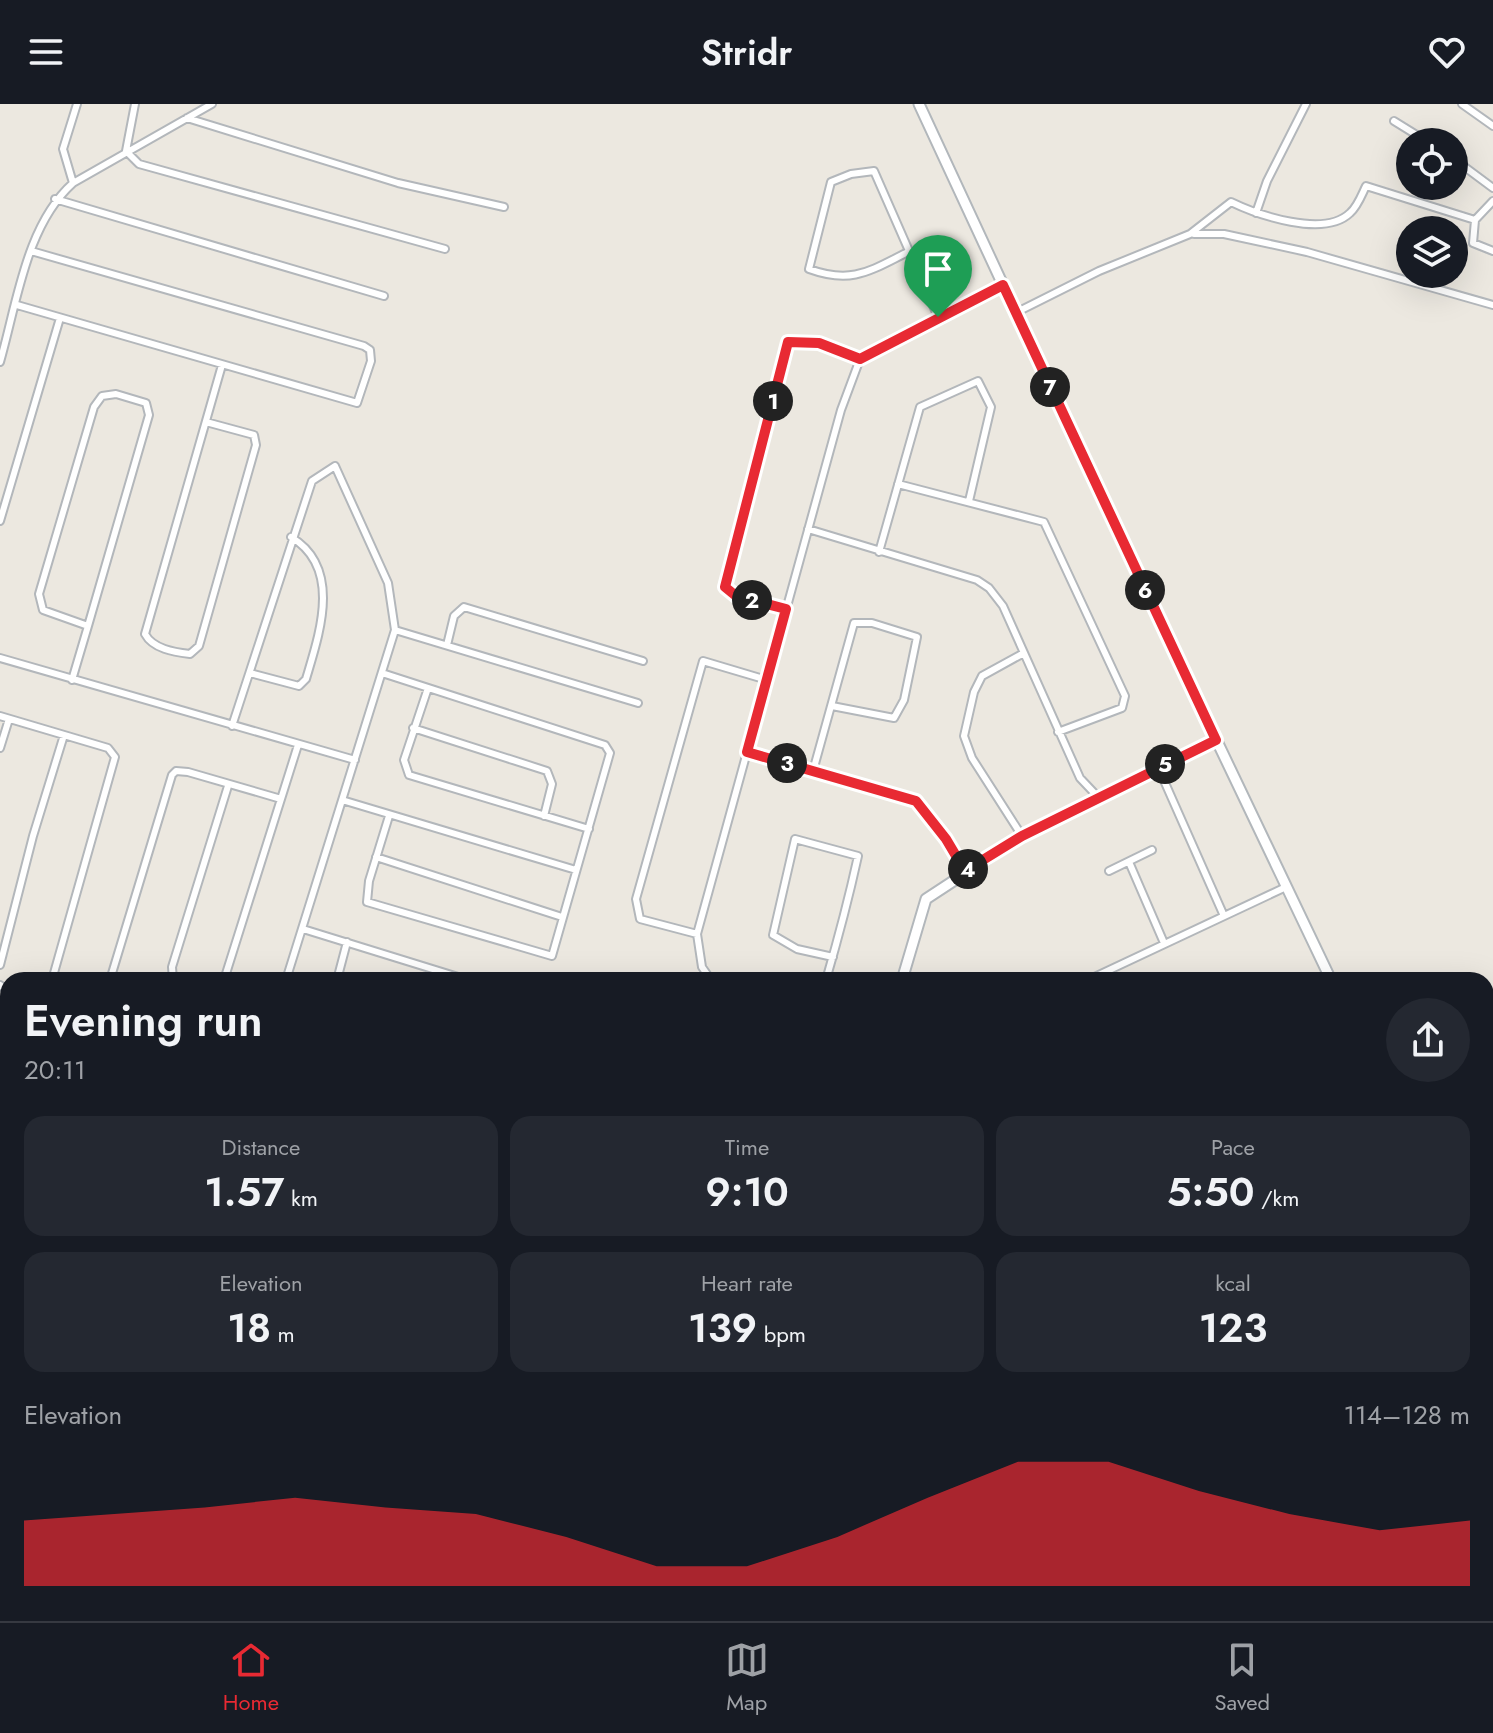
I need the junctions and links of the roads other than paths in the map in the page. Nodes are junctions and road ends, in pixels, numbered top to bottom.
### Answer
1 (77, 104) edge
2 (135, 104) edge
3 (212, 104) edge
4 (919, 104) edge
5 (1306, 104) edge
6 (1462, 104) edge
7 (187, 118) junction
8 (1394, 121) dead end
9 (1493, 126) edge
10 (1405, 128) edge
11 (126, 151) junction
12 (1468, 169) edge
13 (73, 183) junction
14 (1493, 188) edge
15 (55, 199) junction
16 (1493, 201) edge
17 (504, 207) dead end
18 (1256, 213) junction
19 (1475, 220) junction
20 (1190, 234) junction
21 (445, 249) dead end
22 (31, 251) junction
23 (910, 251) junction
24 (1493, 251) edge
25 (1003, 285) junction
26 (384, 296) dead end
27 (17, 305) junction
28 (1493, 305) edge
29 (1015, 313) junction
30 (938, 317) junction
31 (60, 318) junction
32 (860, 359) junction
33 (0, 362) edge
34 (222, 365) junction
35 (206, 422) junction
36 (898, 484) junction
37 (969, 501) junction
38 (0, 521) edge
39 (808, 529) junction
40 (291, 537) junction
41 (879, 552) junction
42 (786, 609) junction
43 (88, 626) junction
44 (395, 630) junction
45 (447, 645) junction
46 (1022, 654) junction
47 (0, 658) edge
48 (643, 661) dead end
49 (250, 673) junction
50 (382, 673) junction
51 (72, 680) junction
52 (767, 680) junction
53 (428, 688) junction
54 (638, 703) dead end
55 (832, 706) junction
56 (0, 716) edge
57 (9, 719) junction
58 (232, 726) junction
59 (413, 728) junction
60 (1058, 732) junction
61 (64, 735) junction
62 (1216, 740) junction
63 (298, 745) junction
64 (0, 748) edge
65 (747, 752) junction
66 (355, 760) junction
67 (1158, 767) junction
68 (813, 771) junction
69 (228, 786) junction
70 (1098, 797) junction
71 (281, 799) junction
72 (342, 800) junction
73 (389, 816) junction
74 (544, 816) junction
75 (589, 829) junction
76 (1022, 836) junction
77 (1152, 850) dead end
78 (376, 857) junction
79 (1129, 862) junction
80 (576, 870) junction
81 (965, 871) junction
82 (1109, 871) dead end
83 (1286, 887) junction
84 (1224, 916) junction
85 (562, 917) junction
86 (303, 929) junction
87 (697, 934) junction
88 (347, 942) junction
89 (1164, 943) junction
90 (833, 957) junction
91 (0, 965) edge
92 (54, 972) edge
93 (112, 972) edge
94 (172, 972) edge
95 (227, 972) edge
96 (289, 972) edge
97 (339, 972) edge
98 (443, 972) edge
99 (705, 972) edge
100 (828, 972) edge
101 (904, 972) edge
102 (1104, 972) edge
103 (1327, 972) edge

1 - 13 street
2 - 11 street
3 - 7 street
4 - 25 street
5 - 18 street
6 - 9 street
7 - 11 street
7 - 17 street
8 - 10 street
11 - 13 street
11 - 21 street
12 - 14 street
13 - 15 street
15 - 22 street
15 - 26 street
16 - 19 street
18 - 19 street
18 - 20 street
19 - 24 street
20 - 28 street
20 - 29 street
22 - 27 street
22 - 34 street
23 - 23 street
23 - 30 street
25 - 29 street
25 - 30 street
27 - 31 street
27 - 33 street
29 - 62 street
30 - 32 street
31 - 34 street
31 - 38 street
32 - 39 street
32 - 42 street
34 - 35 street
35 - 35 street
36 - 37 street
36 - 37 street
36 - 41 street
37 - 60 street
39 - 41 street
39 - 42 street
40 - 44 street
40 - 49 street
40 - 49 street
41 - 46 street
42 - 52 street
43 - 43 street
43 - 51 street
44 - 45 street
44 - 50 street
45 - 48 street
45 - 54 street
46 - 60 street
46 - 76 street
47 - 51 street
49 - 58 street
50 - 53 street
50 - 66 street
51 - 58 street
52 - 65 street
52 - 87 street
53 - 59 street
53 - 75 street
55 - 55 street
55 - 68 street
56 - 57 street
57 - 61 street
57 - 64 street
58 - 63 street
59 - 74 street
59 - 74 street
60 - 70 street
61 - 91 street
61 - 92 street
62 - 67 street
62 - 83 street
63 - 66 street
63 - 71 street
65 - 68 street
65 - 87 street
66 - 72 street
67 - 70 street
67 - 84 street
68 - 81 street
69 - 71 street
69 - 93 street
69 - 94 street
70 - 76 street
71 - 95 street
72 - 73 street
72 - 86 street
73 - 78 street
73 - 80 street
74 - 75 street
75 - 80 street
76 - 81 street
77 - 79 street
78 - 85 street
78 - 85 street
79 - 82 street
79 - 89 street
80 - 85 street
81 - 101 street
83 - 84 street
83 - 103 street
84 - 89 street
86 - 88 street
86 - 96 street
87 - 99 street
88 - 97 street
88 - 98 street
89 - 102 street
90 - 90 street
90 - 100 street

